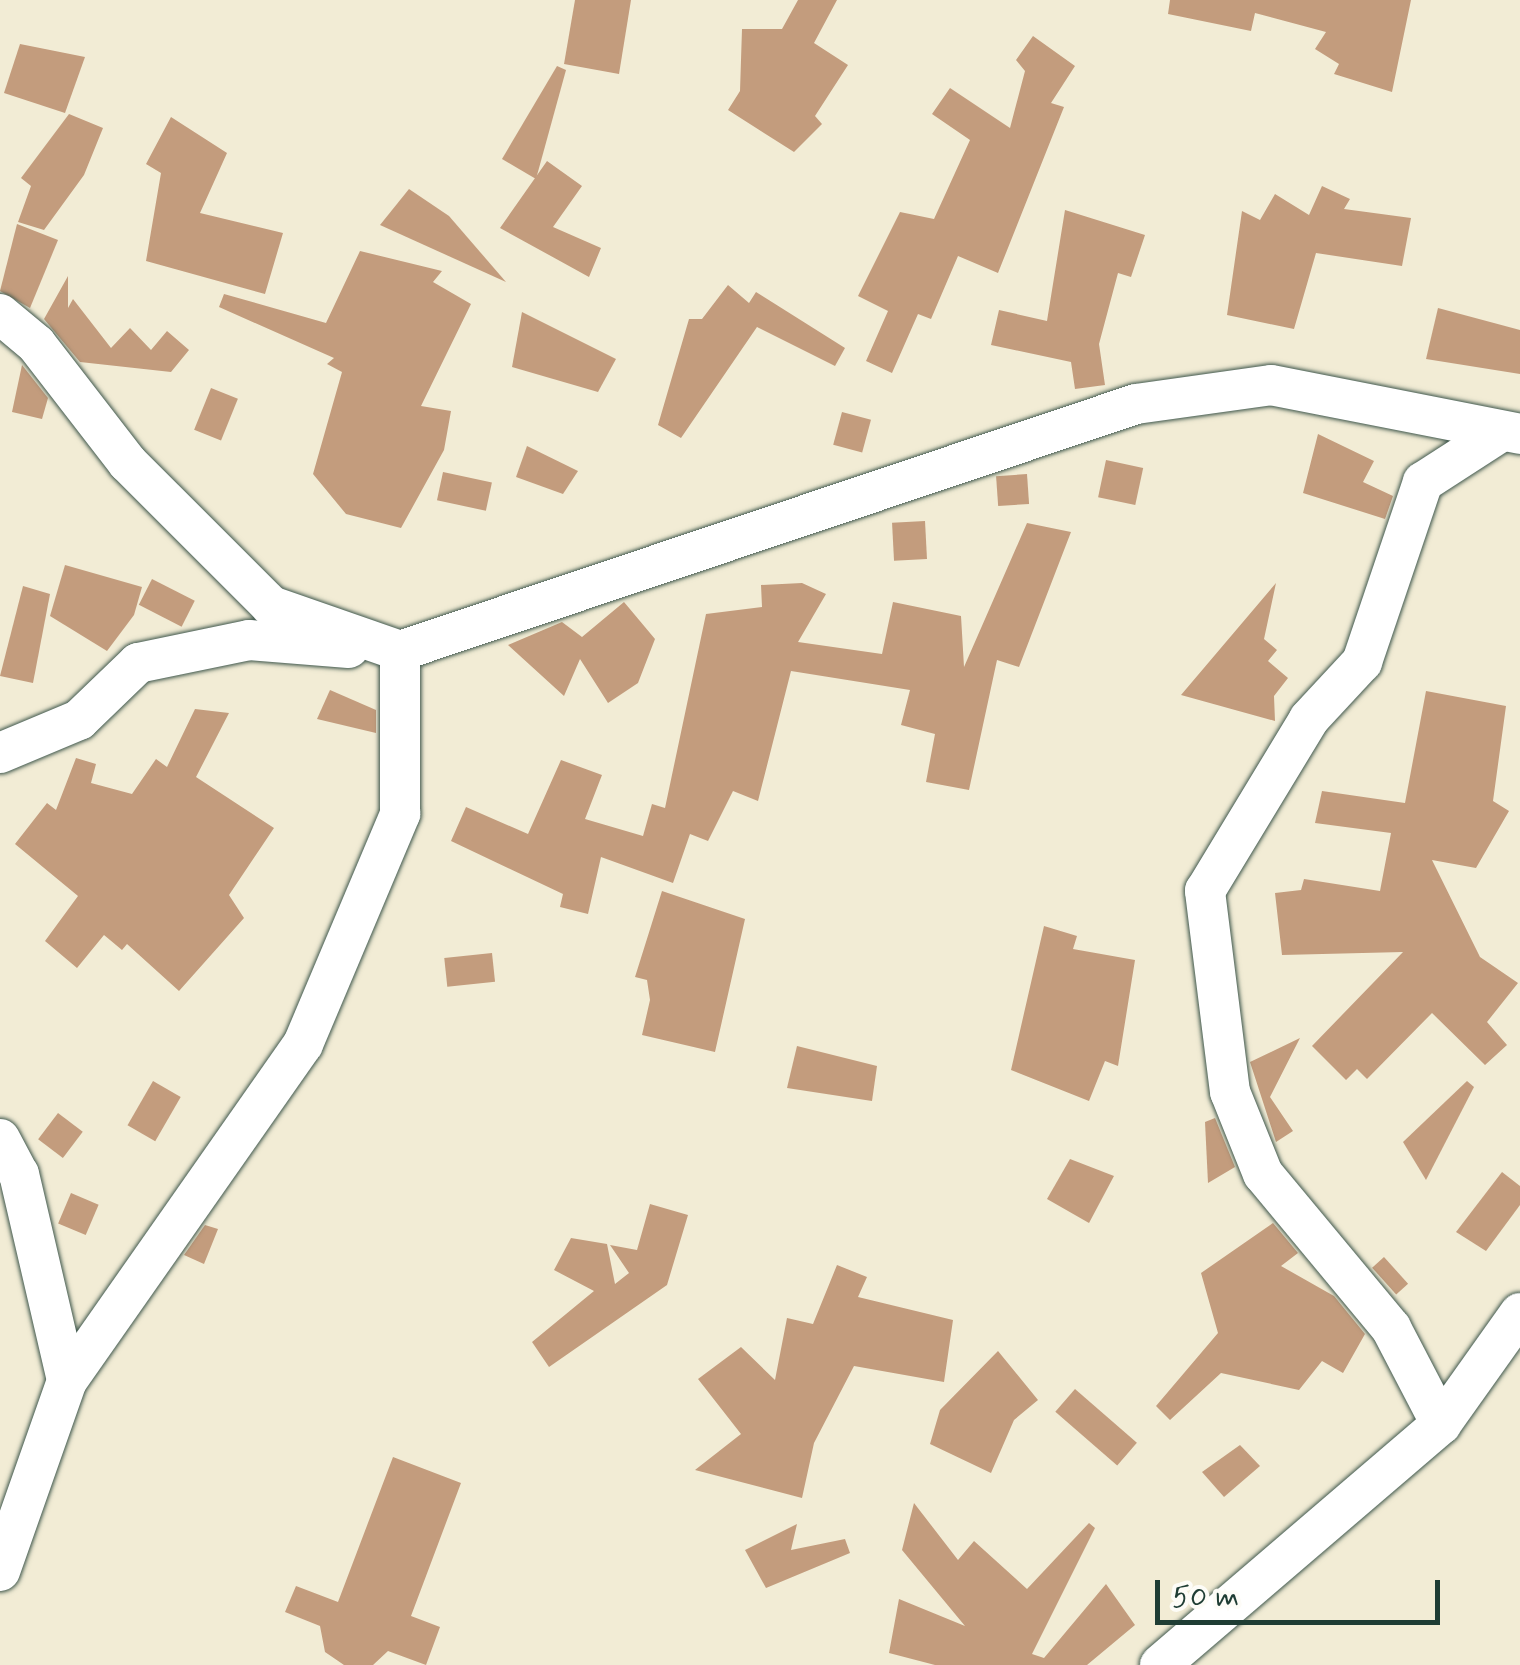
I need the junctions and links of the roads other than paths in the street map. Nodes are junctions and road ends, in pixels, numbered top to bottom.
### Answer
1 (0, 314) edge
2 (1508, 435) edge
3 (400, 652) junction
4 (0, 754) edge
5 (0, 1139) edge
6 (1520, 1313) edge
7 (67, 1381) junction
8 (1441, 1424) junction
9 (0, 1571) edge
10 (1160, 1665) edge

1 - 3 street
2 - 3 street
2 - 8 street
3 - 4 street
3 - 7 street
5 - 7 street
6 - 8 street
7 - 9 street
8 - 10 street

